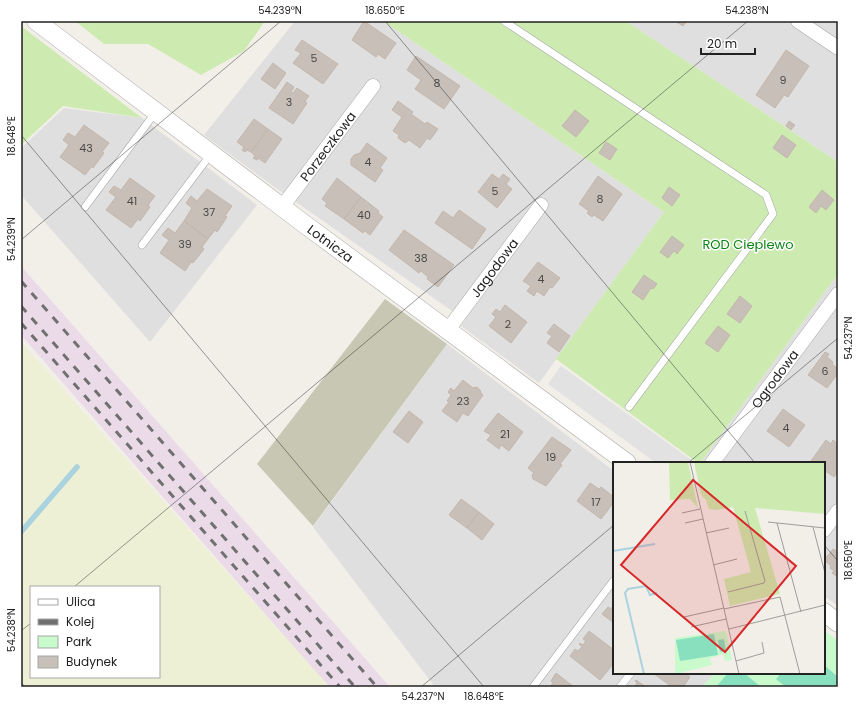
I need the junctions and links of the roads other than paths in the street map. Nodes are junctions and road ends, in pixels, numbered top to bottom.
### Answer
1 (36, 21) edge
2 (504, 21) edge
3 (798, 21) edge
4 (838, 48) edge
5 (373, 86) dead end
6 (155, 113) junction
7 (211, 154) junction
8 (541, 205) dead end
9 (85, 207) dead end
10 (282, 207) junction
11 (142, 245) dead end
12 (838, 294) edge
13 (448, 331) junction
14 (629, 407) dead end
15 (626, 462) edge
16 (713, 462) edge
17 (838, 511) edge
18 (825, 529) edge
19 (613, 581) edge
20 (825, 613) edge
21 (838, 622) edge
22 (630, 674) edge
23 (533, 687) edge
24 (620, 687) edge

1 - 6 street, Lotnicza
2 - 14 lane
3 - 4 street
5 - 10 street, Porzeczkowa
6 - 7 street, Lotnicza
6 - 9 lane
7 - 10 street, Lotnicza
7 - 11 lane
8 - 13 street, Jagodowa
10 - 13 street, Lotnicza
12 - 16 street, Ogrodowa
13 - 15 street, Lotnicza
17 - 18 street
19 - 23 lane
20 - 21 street
22 - 24 lane

